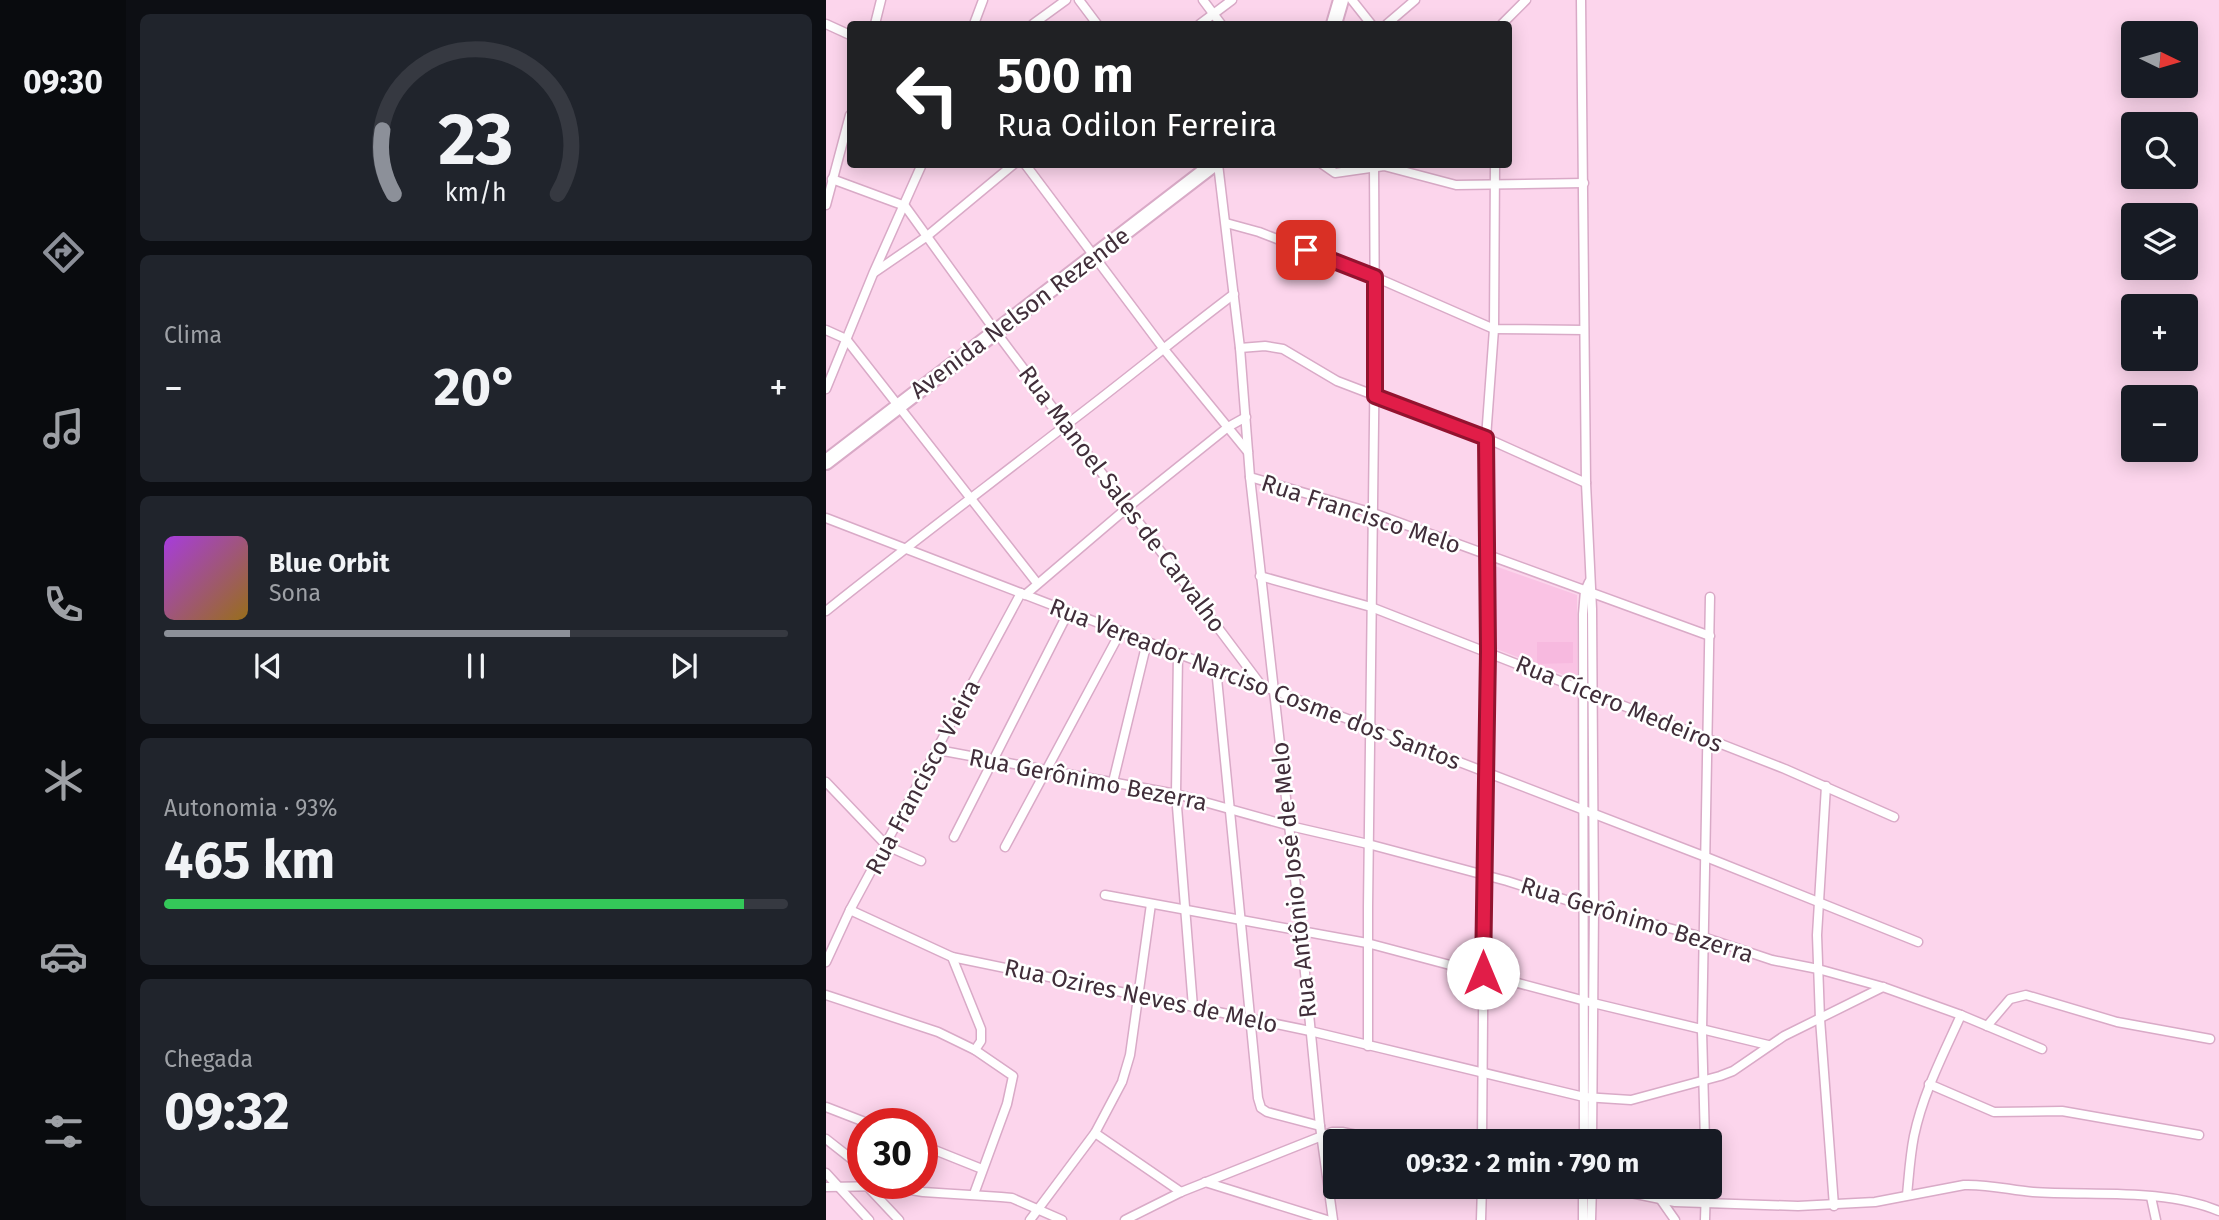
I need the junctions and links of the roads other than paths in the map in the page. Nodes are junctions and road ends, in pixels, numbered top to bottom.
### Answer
1 (881, 0) edge
2 (983, 0) edge
3 (1066, 0) edge
4 (1079, 0) edge
5 (1203, 0) edge
6 (1233, 0) edge
7 (1341, 0) edge
8 (1352, 0) edge
9 (1415, 0) edge
10 (1581, 0) edge
11 (1520, 2) edge
12 (1214, 14) junction
13 (876, 21) edge
14 (975, 21) edge
15 (1037, 21) edge
16 (1095, 21) edge
17 (1204, 21) edge
18 (1219, 21) edge
19 (1335, 21) edge
20 (1369, 21) edge
21 (1390, 21) edge
22 (1505, 21) edge
23 (826, 24) edge
24 (847, 33) edge
25 (847, 126) edge
26 (920, 168) edge
27 (1009, 168) edge
28 (1028, 168) edge
29 (1206, 168) edge
30 (1210, 168) edge
31 (1327, 168) edge
32 (1359, 168) edge
33 (1374, 168) edge
34 (1395, 168) edge
35 (1494, 168) edge
36 (832, 179) junction
37 (1584, 183) junction
38 (1495, 186) junction
39 (826, 205) edge
40 (905, 205) junction
41 (1226, 223) junction
42 (926, 237) junction
43 (1094, 256) junction
44 (873, 274) junction
45 (1375, 277) junction
46 (1234, 294) junction
47 (1494, 329) junction
48 (1584, 330) junction
49 (826, 331) edge
50 (996, 332) junction
51 (846, 339) junction
52 (1163, 348) junction
53 (1240, 348) junction
54 (826, 389) edge
55 (1375, 396) junction
56 (900, 405) junction
57 (1246, 417) junction
58 (1067, 425) junction
59 (1228, 427) junction
60 (1486, 438) junction
61 (1248, 452) junction
62 (826, 462) edge
63 (1250, 477) junction
64 (1586, 482) junction
65 (970, 497) junction
66 (1127, 508) junction
67 (1373, 513) junction
68 (826, 518) edge
69 (905, 548) junction
70 (1486, 556) junction
71 (1261, 576) junction
72 (1037, 583) junction
73 (1588, 592) junction
74 (1023, 594) junction
75 (1710, 597) dead end
76 (1371, 607) junction
77 (826, 611) edge
78 (1069, 611) junction
79 (1121, 631) junction
80 (1710, 636) junction
81 (1147, 642) junction
82 (1488, 652) junction
83 (1178, 654) junction
84 (1216, 668) junction
85 (1261, 685) junction
86 (1274, 691) junction
87 (1587, 692) junction
88 (1370, 728) junction
89 (1707, 739) junction
90 (937, 750) junction
91 (994, 761) junction
92 (1047, 770) junction
93 (1485, 773) junction
94 (826, 782) edge
95 (1113, 782) junction
96 (1826, 786) junction
97 (1176, 794) junction
98 (1230, 809) junction
99 (1588, 812) junction
100 (1894, 817) dead end
101 (1290, 826) junction
102 (954, 837) dead end
103 (1368, 845) junction
104 (887, 846) junction
105 (1005, 847) dead end
106 (1706, 857) junction
107 (921, 861) dead end
108 (1484, 876) junction
109 (1105, 895) dead end
110 (1818, 902) junction
111 (1151, 904) junction
112 (1589, 907) junction
113 (1185, 909) junction
114 (850, 910) junction
115 (1240, 921) junction
116 (1301, 932) junction
117 (1703, 937) junction
118 (1918, 942) dead end
119 (1367, 943) junction
120 (952, 957) junction
121 (826, 962) edge
122 (1818, 969) junction
123 (1483, 973) junction
124 (1883, 987) junction
125 (826, 995) edge
126 (1138, 995) junction
127 (1588, 1002) junction
128 (1193, 1007) junction
129 (1961, 1015) junction
130 (1820, 1018) junction
131 (1250, 1019) junction
132 (1987, 1026) junction
133 (1310, 1031) junction
134 (1702, 1031) junction
135 (2210, 1039) dead end
136 (1768, 1045) junction
137 (1368, 1046) junction
138 (2042, 1049) dead end
139 (975, 1051) junction
140 (1482, 1071) junction
141 (1702, 1083) junction
142 (1929, 1084) junction
143 (1588, 1098) junction
144 (826, 1107) edge
145 (847, 1115) edge
146 (1320, 1126) junction
147 (1482, 1129) edge
148 (1585, 1129) edge
149 (1591, 1129) edge
150 (1705, 1129) edge
151 (1095, 1133) junction
152 (2199, 1135) dead end
153 (1323, 1136) joint
154 (826, 1139) edge
155 (938, 1151) edge
156 (847, 1155) edge
157 (982, 1169) junction
158 (826, 1173) edge
159 (1205, 1182) junction
160 (826, 1188) edge
161 (838, 1188) junction
162 (847, 1188) edge
163 (1181, 1192) junction
164 (938, 1193) edge
165 (974, 1194) junction
166 (1907, 1195) junction
167 (2151, 1197) junction
168 (879, 1199) edge
169 (1330, 1199) edge
170 (1482, 1199) edge
171 (1583, 1199) edge
172 (1593, 1199) edge
173 (1656, 1199) edge
174 (1661, 1200) junction
175 (1706, 1202) junction
176 (1834, 1206) junction
177 (1038, 1209) junction
178 (2219, 1211) edge
179 (897, 1219) edge
180 (869, 1220) edge
181 (1030, 1220) edge
182 (1062, 1220) edge
183 (1125, 1220) edge
184 (1327, 1220) edge
185 (1333, 1220) edge
186 (1482, 1220) edge
187 (1583, 1220) edge
188 (1591, 1220) edge
189 (1675, 1220) edge
190 (1705, 1220) edge
191 (2156, 1220) edge

1 - 13 street
2 - 14 street
3 - 15 street
4 - 16 street
5 - 12 street
6 - 12 street
7 - 19 main road
8 - 20 street
9 - 21 street
10 - 37 street
11 - 22 street
12 - 17 street
12 - 18 street
23 - 24 street
25 - 36 street
26 - 40 street
27 - 42 street
28 - 43 street
29 - 43 main road, Avenida Nelson Rezende
30 - 41 street, Rua Antônio José de Melo
31 - 32 street
33 - 45 street
34 - 38 street
35 - 38 street
36 - 39 street
36 - 40 street
37 - 38 street
37 - 48 street
38 - 47 street
40 - 42 street, Rua Manoel Sales de Carvalho
40 - 44 street
41 - 45 street
41 - 46 street, Rua Antônio José de Melo
42 - 44 street
42 - 50 street, Rua Manoel Sales de Carvalho
43 - 50 main road, Avenida Nelson Rezende
43 - 52 street
44 - 51 street
45 - 47 street
45 - 55 street
46 - 52 street
46 - 53 street, Rua Antônio José de Melo
47 - 48 street
47 - 60 street
48 - 64 street
49 - 51 street
50 - 56 main road, Avenida Nelson Rezende
50 - 58 street, Rua Manoel Sales de Carvalho
51 - 54 street
51 - 56 street
52 - 58 street
52 - 59 street
53 - 55 street
53 - 57 street, Rua Antônio José de Melo
55 - 60 street
55 - 67 street
56 - 62 main road, Avenida Nelson Rezende
56 - 65 street
57 - 59 street, Rua Francisco Vieira
57 - 61 street, Rua Antônio José de Melo
58 - 65 street
58 - 66 street, Rua Manoel Sales de Carvalho
59 - 61 street
59 - 66 street, Rua Francisco Vieira
60 - 64 street
60 - 70 street
61 - 63 street, Rua Antônio José de Melo
63 - 67 street, Rua Francisco Melo
63 - 71 street, Rua Antônio José de Melo
64 - 73 street
65 - 69 street
65 - 72 street
66 - 72 street, Rua Francisco Vieira
66 - 85 street, Rua Manoel Sales de Carvalho
67 - 70 street, Rua Francisco Melo
67 - 76 street
68 - 69 street, Rua Vereador Narciso Cosme dos Santos
69 - 74 street, Rua Vereador Narciso Cosme dos Santos
69 - 77 street
70 - 73 street, Rua Francisco Melo
70 - 82 street
71 - 76 street, Rua Cícero Medeiros
71 - 86 street, Rua Antônio José de Melo
72 - 74 street, Rua Francisco Vieira
73 - 80 street, Rua Francisco Melo
73 - 87 street
74 - 78 street, Rua Vereador Narciso Cosme dos Santos
74 - 90 street, Rua Francisco Vieira
75 - 80 street
76 - 82 street, Rua Cícero Medeiros
76 - 88 street
78 - 79 street, Rua Vereador Narciso Cosme dos Santos
78 - 91 street
79 - 81 street, Rua Vereador Narciso Cosme dos Santos
79 - 92 street
80 - 89 street
81 - 83 street, Rua Vereador Narciso Cosme dos Santos
81 - 95 street
82 - 87 street, Rua Cícero Medeiros
82 - 93 street
83 - 84 street, Rua Vereador Narciso Cosme dos Santos
83 - 97 street
84 - 85 street, Rua Vereador Narciso Cosme dos Santos
84 - 98 street
85 - 86 street, Rua Vereador Narciso Cosme dos Santos
86 - 88 street, Rua Vereador Narciso Cosme dos Santos
86 - 101 street, Rua Antônio José de Melo
87 - 89 street, Rua Cícero Medeiros
87 - 99 street
88 - 93 street, Rua Vereador Narciso Cosme dos Santos
88 - 103 street
89 - 96 street, Rua Cícero Medeiros
89 - 106 street
90 - 91 street, Rua Gerônimo Bezerra
90 - 104 street, Rua Francisco Vieira
91 - 92 street, Rua Gerônimo Bezerra
91 - 102 street
92 - 95 street, Rua Gerônimo Bezerra
92 - 105 street
93 - 99 street, Rua Vereador Narciso Cosme dos Santos
93 - 108 street
94 - 104 street
95 - 97 street, Rua Gerônimo Bezerra
96 - 100 street, Rua Cícero Medeiros
96 - 110 street
97 - 98 street, Rua Gerônimo Bezerra
97 - 113 street
98 - 101 street, Rua Gerônimo Bezerra
98 - 115 street
99 - 106 street, Rua Vereador Narciso Cosme dos Santos
99 - 112 street
101 - 103 street, Rua Gerônimo Bezerra
101 - 116 street, Rua Antônio José de Melo
103 - 108 street, Rua Gerônimo Bezerra
103 - 119 street
104 - 107 street
104 - 114 street, Rua Francisco Vieira
106 - 110 street, Rua Vereador Narciso Cosme dos Santos
106 - 117 street
108 - 112 street, Rua Gerônimo Bezerra
108 - 123 street
109 - 111 street
110 - 118 street, Rua Vereador Narciso Cosme dos Santos
110 - 122 street
111 - 113 street
111 - 126 street
112 - 117 street, Rua Gerônimo Bezerra
112 - 127 street
113 - 115 street
113 - 128 street
114 - 120 street, Rua Ozires Neves de Melo
114 - 121 street, Rua Francisco Vieira
115 - 116 street
115 - 131 street
116 - 119 street
116 - 133 street, Rua Antônio José de Melo
117 - 122 street, Rua Gerônimo Bezerra
117 - 134 street
119 - 123 street
119 - 137 street
120 - 126 street, Rua Ozires Neves de Melo
120 - 139 street
122 - 124 street, Rua Gerônimo Bezerra
122 - 130 street
123 - 127 street
123 - 140 street
124 - 129 street, Rua Gerônimo Bezerra
124 - 130 street, Rua Ozires Neves de Melo
125 - 139 street
126 - 128 street, Rua Ozires Neves de Melo
126 - 151 street
127 - 134 street
127 - 143 street
128 - 131 street, Rua Ozires Neves de Melo
129 - 132 street, Rua Gerônimo Bezerra
129 - 142 street
130 - 136 street, Rua Ozires Neves de Melo
130 - 176 street
131 - 133 street, Rua Ozires Neves de Melo
131 - 146 street
132 - 135 street
132 - 138 street, Rua Gerônimo Bezerra
133 - 137 street, Rua Ozires Neves de Melo
133 - 146 street, Rua Antônio José de Melo
134 - 136 street
134 - 141 street
136 - 141 street, Rua Ozires Neves de Melo
137 - 140 street, Rua Ozires Neves de Melo
139 - 157 street
140 - 143 street, Rua Ozires Neves de Melo
140 - 147 street
141 - 143 street, Rua Ozires Neves de Melo
141 - 150 street
142 - 152 street
142 - 166 street
143 - 148 street
143 - 149 street
144 - 145 street
146 - 153 street, Rua Antônio José de Melo
151 - 163 street
151 - 177 street
153 - 159 street
154 - 156 street
155 - 157 street
157 - 165 street
158 - 161 street
159 - 163 street
159 - 184 street
160 - 161 street
161 - 162 street
161 - 180 street
163 - 183 street
164 - 165 street
165 - 177 street
166 - 167 street
166 - 176 street
167 - 178 street
167 - 191 street
168 - 179 street
169 - 185 street, Rua Antônio José de Melo
170 - 186 street
171 - 187 street
172 - 188 street
173 - 174 street
174 - 175 street
174 - 189 street
175 - 176 street
175 - 190 street
177 - 181 street
177 - 182 street

